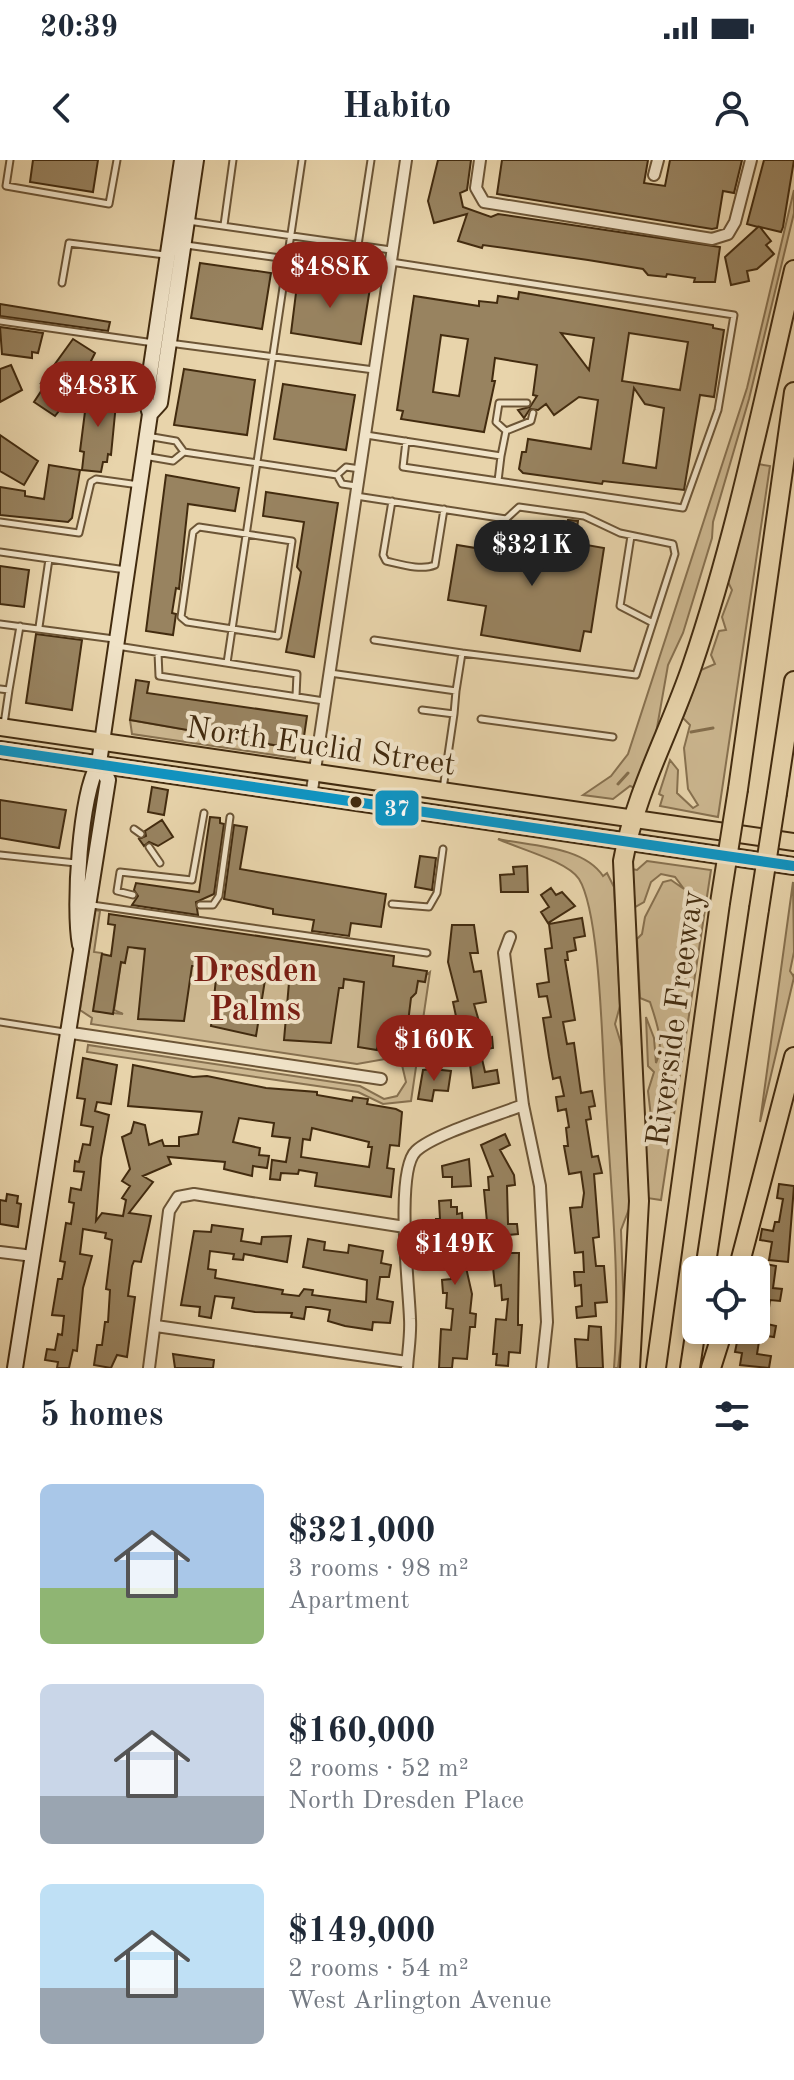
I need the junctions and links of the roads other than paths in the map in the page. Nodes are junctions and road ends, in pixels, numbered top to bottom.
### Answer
1 (10, 160) edge
2 (117, 160) edge
3 (182, 160) edge
4 (196, 160) edge
5 (233, 160) edge
6 (302, 160) edge
7 (371, 160) edge
8 (406, 160) edge
9 (480, 160) edge
10 (658, 160) edge
11 (751, 160) edge
12 (654, 175) dead end
13 (180, 220) junction
14 (224, 225) junction
15 (289, 235) junction
16 (358, 245) junction
17 (176, 250) junction
18 (286, 258) junction
19 (391, 262) junction
20 (794, 270) edge
21 (62, 283) dead end
22 (0, 321) edge
23 (162, 343) junction
24 (272, 356) junction
25 (375, 371) junction
26 (794, 392) edge
27 (527, 403) dead end
28 (533, 413) dead end
29 (506, 431) junction
30 (365, 434) junction
31 (147, 436) junction
32 (406, 441) junction
33 (184, 452) junction
34 (144, 456) junction
35 (501, 456) junction
36 (256, 463) junction
37 (360, 469) junction
38 (337, 475) junction
39 (498, 481) junction
40 (140, 485) junction
41 (356, 491) junction
42 (392, 501) junction
43 (444, 509) junction
44 (0, 522) edge
45 (246, 534) junction
46 (631, 536) junction
47 (0, 552) edge
48 (49, 559) junction
49 (127, 570) junction
50 (651, 622) junction
51 (0, 624) edge
52 (20, 626) junction
53 (39, 627) junction
54 (232, 630) junction
55 (374, 640) dead end
56 (117, 643) junction
57 (158, 653) junction
58 (462, 653) junction
59 (227, 663) junction
60 (329, 673) junction
61 (794, 681) edge
62 (0, 689) edge
63 (9, 690) junction
64 (456, 691) junction
65 (296, 696) junction
66 (325, 701) junction
67 (422, 710) dead end
68 (454, 714) junction
69 (481, 719) dead end
70 (2, 727) edge
71 (613, 737) dead end
72 (102, 742) junction
73 (0, 750) edge
74 (99, 763) junction
75 (315, 771) junction
76 (443, 791) junction
77 (311, 797) junction
78 (204, 813) dead end
79 (635, 816) junction
80 (230, 817) dead end
81 (134, 829) dead end
82 (141, 834) dead end
83 (627, 842) junction
84 (794, 842) edge
85 (149, 847) dead end
86 (443, 849) dead end
87 (0, 855) edge
88 (160, 863) dead end
89 (86, 864) junction
90 (794, 866) edge
91 (121, 893) junction
92 (133, 895) dead end
93 (392, 904) dead end
94 (89, 905) junction
95 (200, 905) dead end
96 (119, 908) junction
97 (510, 937) dead end
98 (80, 945) junction
99 (427, 953) dead end
100 (0, 1022) edge
101 (65, 1032) junction
102 (794, 1057) edge
103 (381, 1079) dead end
104 (523, 1105) junction
105 (405, 1227) junction
106 (0, 1252) edge
107 (33, 1256) junction
108 (707, 1256) edge
109 (742, 1256) edge
110 (156, 1326) junction
111 (694, 1344) edge
112 (719, 1344) edge
113 (407, 1365) edge
114 (15, 1368) edge
115 (149, 1368) edge
116 (542, 1368) edge
117 (630, 1368) edge
118 (656, 1368) edge
119 (690, 1368) edge
120 (711, 1368) edge

1 - 2 lane
3 - 13 street
4 - 13 street
5 - 14 lane
6 - 15 lane
7 - 16 lane
8 - 19 street
9 - 11 street
10 - 12 street
13 - 14 lane
13 - 17 street
14 - 15 lane
15 - 16 lane
15 - 18 lane
16 - 19 lane
17 - 18 lane
17 - 21 lane
17 - 23 street
18 - 19 lane
18 - 24 lane
19 - 25 street
19 - 39 lane
20 - 79 highway
22 - 23 lane
23 - 24 lane
23 - 31 street
24 - 25 lane
24 - 36 lane
25 - 30 street
26 - 118 highway, Riverside Freeway, bridge
27 - 29 lane
28 - 29 lane
29 - 35 lane
30 - 32 lane
30 - 37 street
31 - 33 lane
31 - 34 street
32 - 35 lane
32 - 39 lane
33 - 34 lane
33 - 36 lane
34 - 40 street
35 - 39 lane
36 - 38 lane
36 - 45 lane
37 - 38 lane
37 - 41 street
38 - 41 lane
40 - 44 lane
40 - 49 street
41 - 42 lane
41 - 60 street
42 - 43 lane
42 - 43 lane
43 - 46 lane
45 - 54 lane
45 - 54 lane
45 - 54 lane
46 - 50 lane
46 - 50 lane
47 - 48 lane
48 - 49 lane
48 - 53 lane
49 - 56 street
50 - 58 lane
51 - 52 lane
52 - 53 lane
52 - 63 lane
53 - 56 lane
54 - 59 lane
55 - 58 lane
56 - 57 lane
56 - 72 street
57 - 59 lane
57 - 65 lane
58 - 64 lane
59 - 65 lane
60 - 64 lane
60 - 66 street
61 - 108 highway, Riverside Freeway, bridge
62 - 63 lane
63 - 70 lane
64 - 68 lane
65 - 66 lane
66 - 75 street
67 - 68 lane
68 - 76 lane
69 - 71 lane
70 - 72 main road, North Euclid Street
72 - 74 street
72 - 75 main road, North Euclid Street
73 - 74 main road, North Euclid Street
74 - 77 main road, North Euclid Street
74 - 89 street
75 - 76 main road, North Euclid Street
75 - 77 street
76 - 79 main road, North Euclid Street
77 - 83 main road, North Euclid Street
78 - 91 lane
79 - 83 highway
79 - 84 main road, North Euclid Street
80 - 95 lane
81 - 82 lane
83 - 90 main road, North Euclid Street
83 - 117 highway
85 - 88 lane
86 - 93 lane
87 - 89 lane
89 - 94 street
89 - 98 street
91 - 92 lane
91 - 96 lane
94 - 96 lane
94 - 98 street
96 - 99 lane
97 - 104 street
98 - 101 street
100 - 101 lane
101 - 103 street
101 - 107 street
102 - 109 highway
104 - 105 street
104 - 116 street
105 - 110 street
105 - 113 street
106 - 107 street
107 - 114 street
110 - 113 street
110 - 115 street
111 - 119 highway
112 - 120 highway

